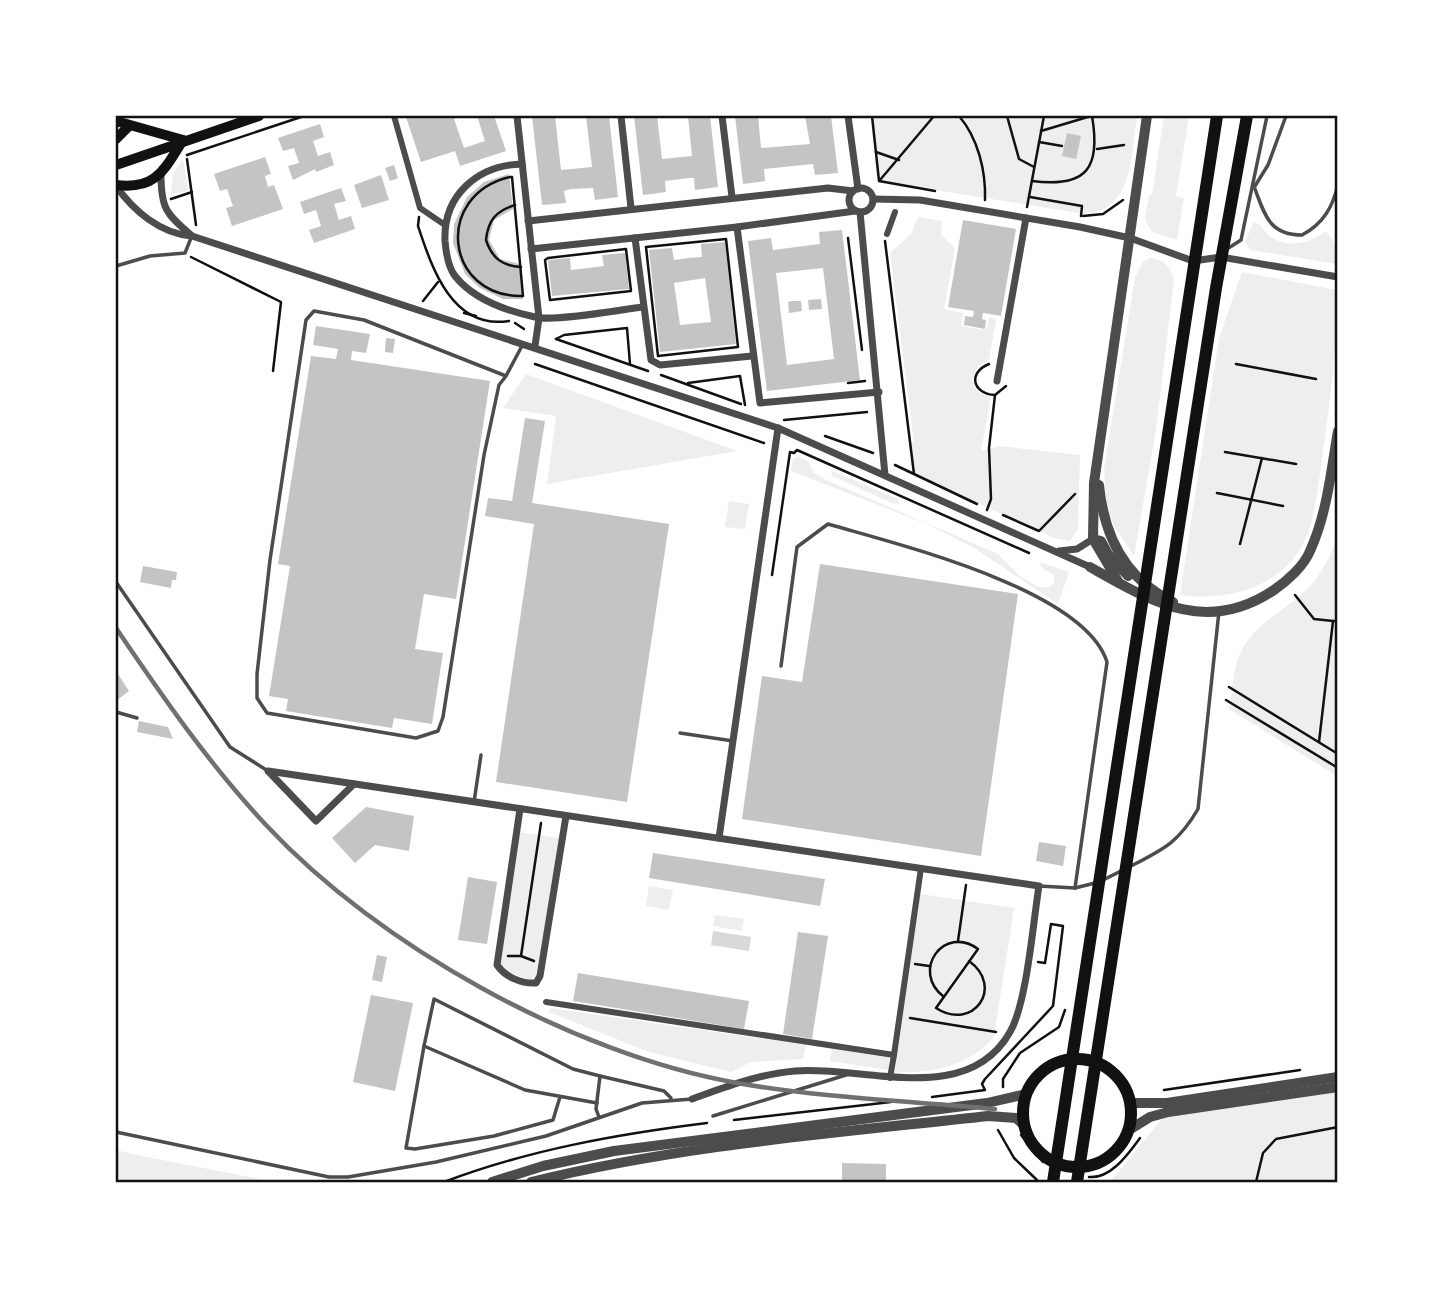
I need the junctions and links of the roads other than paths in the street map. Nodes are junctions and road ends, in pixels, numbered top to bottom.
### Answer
1 (257, 116) edge
2 (394, 116) edge
3 (517, 116) edge
4 (621, 116) edge
5 (722, 116) edge
6 (848, 116) edge
7 (1147, 116) edge
8 (1217, 116) edge
9 (1247, 116) edge
10 (1267, 116) edge
11 (1286, 116) edge
12 (116, 121) edge
13 (129, 126) junction
14 (116, 139) edge
15 (183, 140) junction
16 (522, 164) junction
17 (116, 165) edge
18 (161, 175) junction
19 (1338, 184) edge
20 (116, 185) edge
21 (1254, 187) junction
22 (856, 190) junction
23 (732, 197) junction
24 (873, 199) junction
25 (631, 208) junction
26 (857, 211) junction
27 (895, 212) dead end
28 (1026, 218) junction
29 (528, 220) junction
30 (444, 225) junction
31 (737, 228) junction
32 (885, 234) road end
33 (192, 236) junction
34 (635, 238) junction
35 (1130, 238) junction
36 (531, 249) junction
37 (1222, 254) junction
38 (1193, 261) junction
39 (116, 266) edge
40 (1338, 277) edge
41 (642, 307) junction
42 (539, 318) junction
43 (523, 342) junction
44 (535, 346) junction
45 (752, 356) junction
46 (506, 376) junction
47 (997, 381) road end
48 (879, 392) junction
49 (780, 424) junction
50 (1338, 431) edge
51 (1098, 469) junction
52 (885, 475) junction
53 (1111, 537) junction
54 (1093, 539) junction
55 (1059, 551) junction
56 (1105, 557) junction
57 (1090, 567) junction
58 (116, 582) edge
59 (1119, 583) junction
60 (1155, 593) junction
61 (1189, 610) junction
62 (1219, 611) junction
63 (782, 666) dead end
64 (116, 712) edge
65 (137, 718) dead end
66 (680, 733) dead end
67 (733, 741) junction
68 (481, 755) dead end
69 (268, 771) junction
70 (354, 784) junction
71 (474, 802) junction
72 (520, 809) junction
73 (566, 816) junction
74 (719, 838) junction
75 (921, 868) junction
76 (1039, 886) junction
77 (1075, 888) junction
78 (546, 1002) dead end
79 (424, 1046) junction
80 (894, 1055) junction
81 (1072, 1058) junction
82 (1096, 1062) junction
83 (852, 1073) junction
84 (600, 1076) junction
85 (890, 1077) junction
86 (1338, 1077) edge
87 (1338, 1087) edge
88 (1026, 1094) junction
89 (560, 1097) junction
90 (672, 1099) junction
91 (692, 1099) joint
92 (597, 1103) junction
93 (1131, 1103) junction
94 (713, 1116) dead end
95 (599, 1117) junction
96 (1021, 1129) junction
97 (1129, 1130) junction
98 (116, 1132) edge
99 (1056, 1166) junction
100 (1078, 1175) edge
101 (492, 1182) edge
102 (531, 1182) edge
103 (1054, 1182) edge

1 - 15 main road
2 - 30 street
3 - 16 street
4 - 25 street
5 - 23 street
6 - 22 street
7 - 35 street
8 - 38 main road
9 - 37 main road
10 - 21 lane
11 - 21 lane
12 - 13 main road
13 - 14 main road
13 - 15 main road
15 - 17 main road
15 - 18 main road
16 - 29 street
16 - 30 street
18 - 20 main road
18 - 33 street
19 - 21 lane
20 - 33 street
21 - 37 lane
22 - 23 street
22 - 24 street
22 - 26 street
23 - 25 street
24 - 26 street
24 - 28 street
25 - 29 street
26 - 31 street
26 - 48 street
27 - 32 street
28 - 35 street
28 - 47 street
29 - 36 street
30 - 42 street
31 - 34 street
31 - 45 street
33 - 39 lane
33 - 43 street
34 - 36 street
34 - 41 street
35 - 38 street
35 - 51 street
36 - 42 street
37 - 38 street
37 - 40 street
37 - 82 main road
38 - 81 main road
41 - 42 street
41 - 45 street
42 - 44 street
43 - 44 street
43 - 46 lane
44 - 49 street
45 - 48 street
46 - 46 lane
48 - 52 street
49 - 52 street
49 - 67 street
50 - 62 street
51 - 53 street
51 - 54 street
52 - 55 street
53 - 56 street
53 - 60 street
54 - 55 street
54 - 56 street
55 - 57 street
56 - 57 street
56 - 59 street
56 - 60 street
57 - 59 street
58 - 69 lane
59 - 61 street
60 - 61 street
61 - 62 street
62 - 77 lane
63 - 77 lane
64 - 65 lane
66 - 67 lane
67 - 74 street
68 - 71 lane
69 - 70 street
69 - 70 street
70 - 71 street
71 - 72 street
72 - 73 street
72 - 73 street
73 - 74 street
74 - 75 street
75 - 76 street
75 - 80 street
76 - 77 lane
76 - 85 street
78 - 80 street
79 - 84 lane
79 - 89 lane
79 - 89 lane
80 - 85 street
81 - 82 main road
81 - 88 main road
81 - 99 main road
82 - 93 main road
82 - 100 main road
83 - 85 street
83 - 91 street
83 - 94 lane
84 - 90 lane
84 - 92 lane
86 - 93 street
87 - 97 street
88 - 96 main road
88 - 101 street
89 - 92 lane
90 - 91 lane
90 - 95 lane
92 - 95 lane
93 - 97 main road
95 - 98 lane
96 - 99 main road
96 - 102 street
97 - 100 main road
99 - 100 main road
99 - 103 main road

